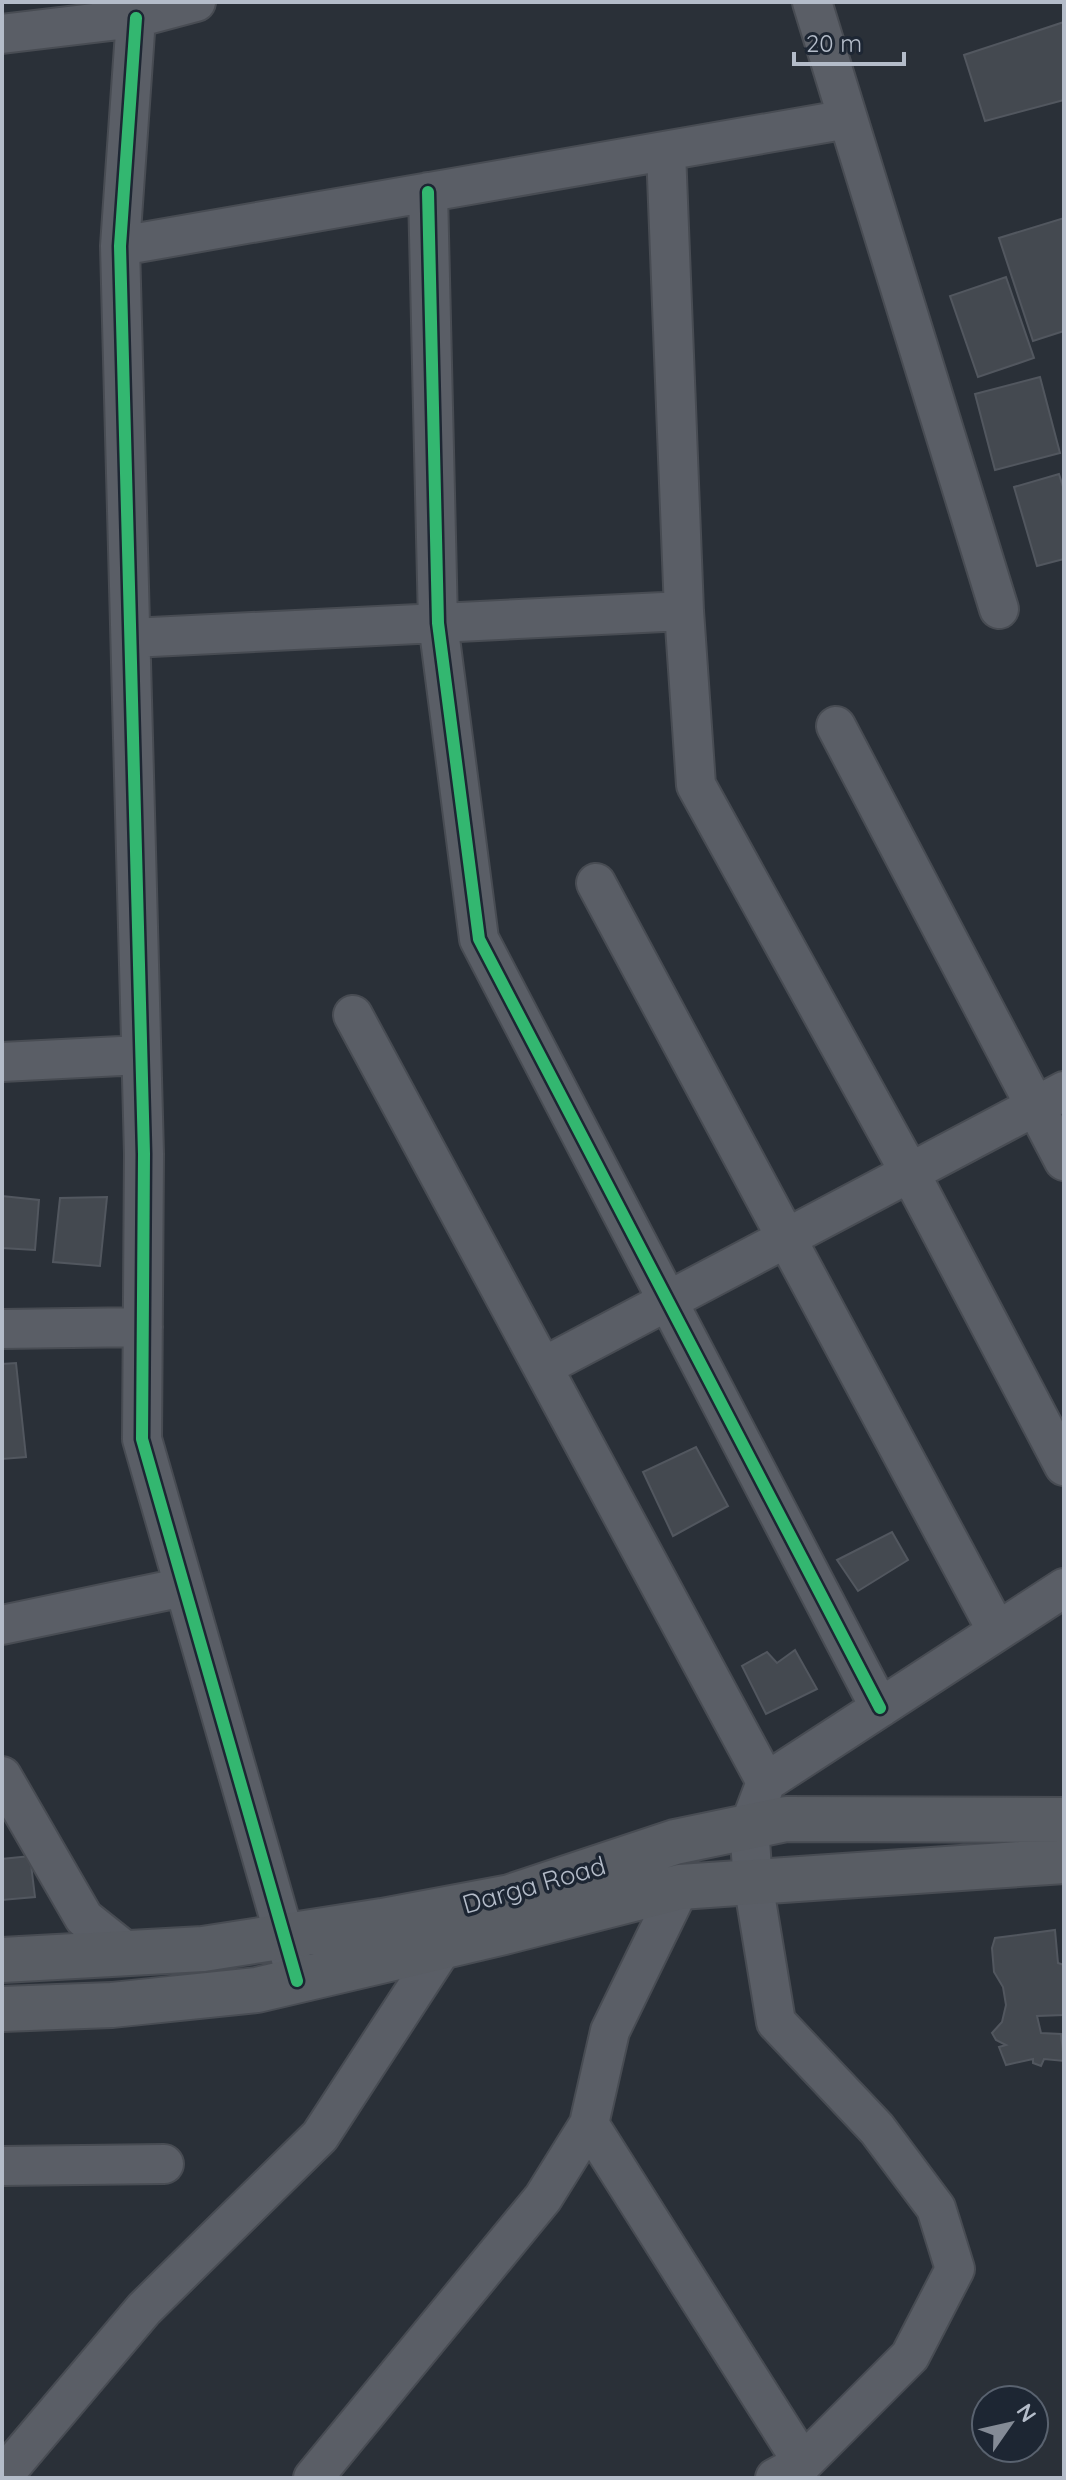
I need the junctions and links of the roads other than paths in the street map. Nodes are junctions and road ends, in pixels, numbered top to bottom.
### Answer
1 (196, 2) edge
2 (812, 2) edge
3 (136, 18) junction
4 (2, 34) edge
5 (848, 119) junction
6 (666, 151) junction
7 (428, 192) junction
8 (120, 246) junction
9 (999, 609) dead end
10 (684, 611) junction
11 (438, 623) junction
12 (131, 638) junction
13 (836, 726) dead end
14 (596, 883) dead end
15 (353, 1015) dead end
16 (141, 1055) junction
17 (2, 1062) edge
18 (1050, 1099) edge
19 (1064, 1161) edge
20 (910, 1173) junction
21 (787, 1239) junction
22 (666, 1302) junction
23 (143, 1327) junction
24 (2, 1329) edge
25 (543, 1367) junction
26 (1064, 1466) edge
27 (184, 1587) junction
28 (1064, 1588) edge
29 (2, 1625) edge
30 (997, 1631) junction
31 (880, 1708) junction
32 (2, 1776) edge
33 (766, 1782) junction
34 (1064, 1820) edge
35 (749, 1827) junction
36 (1064, 1861) edge
37 (753, 1882) junction
38 (680, 1887) junction
39 (283, 1936) junction
40 (443, 1947) junction
41 (128, 1953) junction
42 (2, 1960) edge
43 (297, 1981) junction
44 (2, 2009) edge
45 (589, 2124) junction
46 (164, 2164) dead end
47 (2, 2166) edge
48 (789, 2471) edge
49 (2, 2477) edge
50 (313, 2478) edge

1 - 3 street
2 - 5 street
3 - 4 street
3 - 8 street
5 - 6 street
5 - 9 street
6 - 7 street
6 - 10 street
7 - 8 street
7 - 11 street
8 - 12 street
10 - 11 street
10 - 20 street
11 - 12 street
11 - 22 street
12 - 16 street
13 - 18 street
14 - 21 street
15 - 25 street
16 - 17 street
16 - 23 street
18 - 19 street
18 - 20 street
20 - 21 street
20 - 26 street
21 - 22 street
21 - 30 street
22 - 25 street
22 - 31 street
23 - 24 street
23 - 27 street
25 - 33 street
27 - 29 street
27 - 39 street
28 - 30 street
30 - 31 street
31 - 33 street
32 - 41 street
33 - 35 street
34 - 35 main road, Darga Road
35 - 37 street
35 - 39 main road, Darga Road
36 - 37 main road, Darga Road
37 - 38 main road, Darga Road
37 - 48 street
38 - 40 main road, Darga Road
38 - 45 street
39 - 41 main road, Darga Road
39 - 43 street
40 - 43 main road, Darga Road
40 - 49 street
41 - 42 main road, Darga Road
43 - 44 main road, Darga Road
45 - 48 street
45 - 50 street
46 - 47 street

